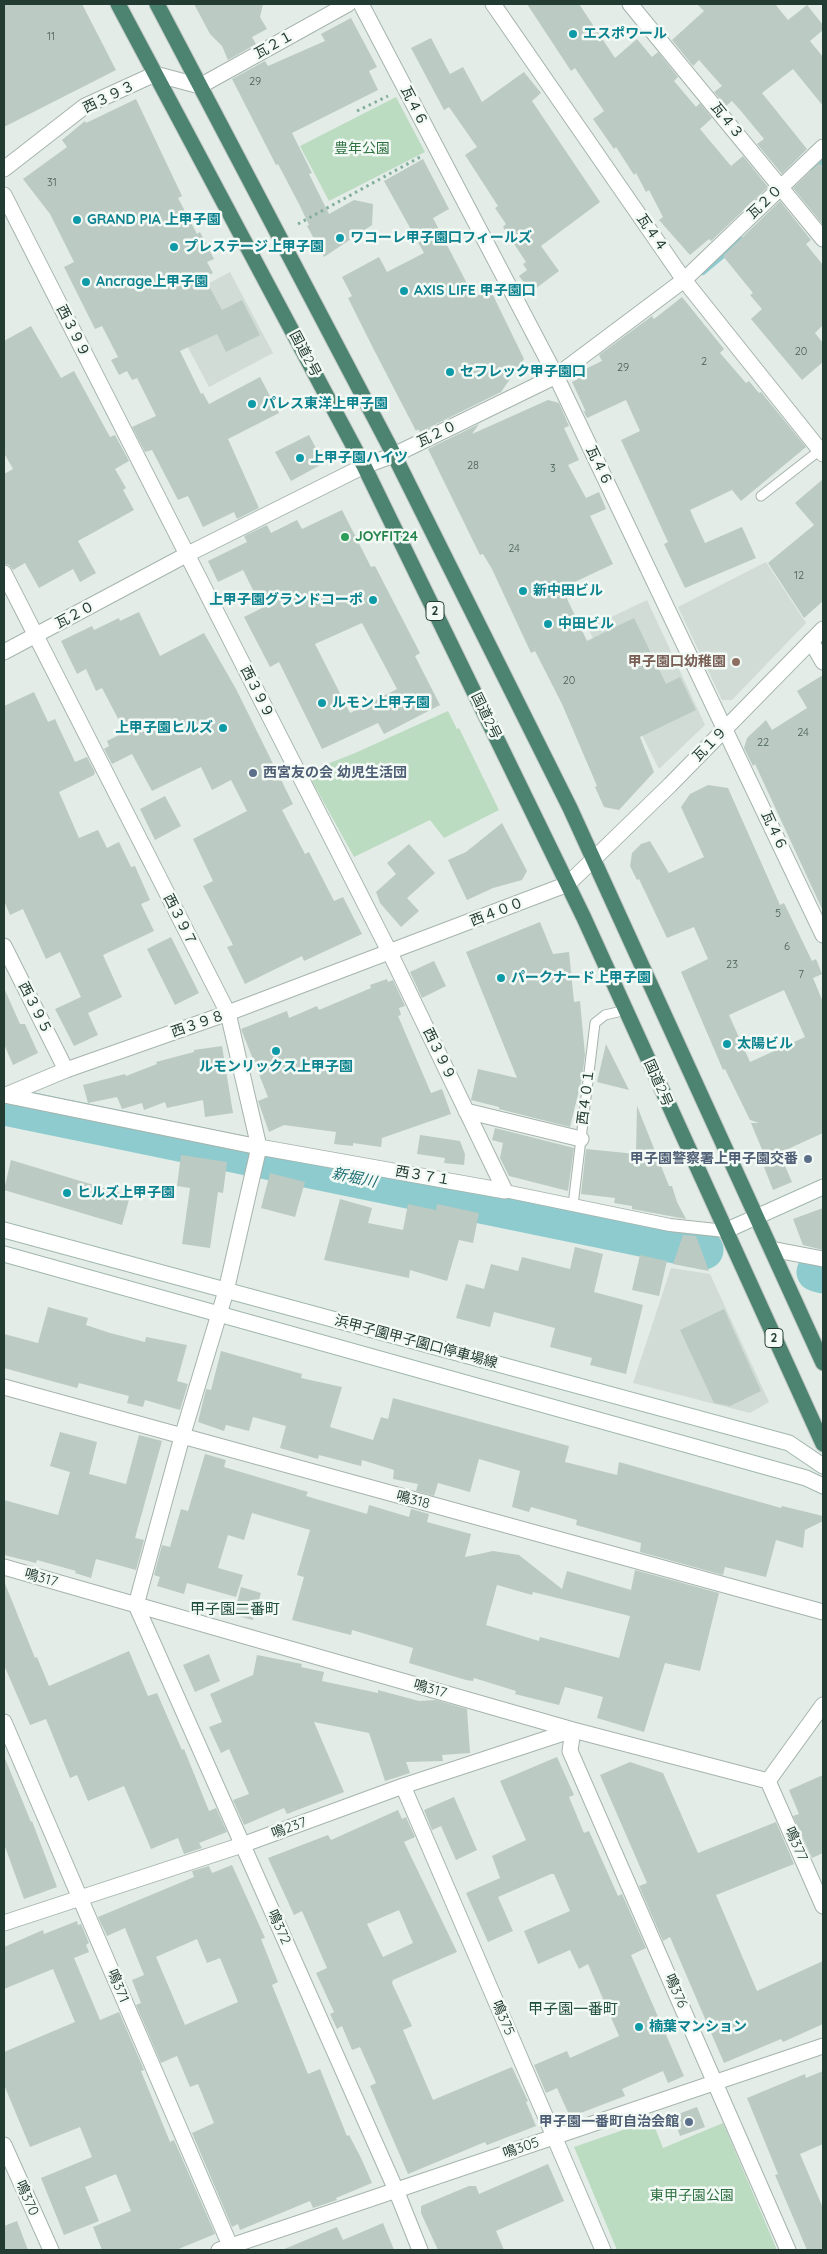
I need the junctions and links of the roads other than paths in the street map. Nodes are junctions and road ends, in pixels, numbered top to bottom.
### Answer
1 (118, 4) edge
2 (157, 4) edge
3 (348, 4) edge
4 (361, 4) edge
5 (493, 4) edge
6 (630, 4) edge
7 (155, 74) junction
8 (200, 86) junction
9 (823, 146) edge
10 (4, 169) edge
11 (781, 188) junction
12 (4, 195) edge
13 (823, 239) edge
14 (684, 280) junction
15 (556, 376) junction
16 (822, 452) edge
17 (394, 455) junction
18 (364, 466) junction
19 (762, 496) dead end
20 (186, 555) junction
21 (4, 573) edge
22 (823, 629) edge
23 (36, 635) junction
24 (811, 641) junction
25 (4, 652) edge
26 (823, 662) edge
27 (725, 729) junction
28 (594, 857) junction
29 (568, 884) junction
30 (823, 935) edge
31 (4, 946) edge
32 (390, 953) junction
33 (626, 1010) junction
34 (228, 1013) junction
35 (66, 1070) junction
36 (5, 1095) edge
37 (466, 1111) junction
38 (581, 1139) junction
39 (258, 1152) junction
40 (823, 1187) edge
41 (505, 1191) junction
42 (573, 1205) junction
43 (756, 1219) junction
44 (4, 1230) edge
45 (725, 1231) junction
46 (771, 1249) junction
47 (4, 1254) edge
48 (823, 1259) edge
49 (226, 1291) junction
50 (220, 1314) junction
51 (823, 1363) edge
52 (4, 1387) edge
53 (182, 1437) junction
54 (823, 1444) edge
55 (823, 1466) edge
56 (823, 1486) edge
57 (4, 1567) edge
58 (136, 1605) junction
59 (823, 1612) edge
60 (823, 1705) edge
61 (4, 1722) edge
62 (573, 1730) junction
63 (768, 1781) junction
64 (403, 1786) junction
65 (242, 1845) junction
66 (80, 1898) junction
67 (823, 1906) edge
68 (4, 1923) edge
69 (823, 2046) edge
70 (716, 2082) junction
71 (554, 2136) junction
72 (4, 2145) edge
73 (396, 2190) junction
74 (227, 2249) edge
75 (51, 2250) edge
76 (420, 2250) edge
77 (603, 2250) edge
78 (788, 2250) edge

1 - 7 highway, 国道2号 / 2
2 - 8 highway
3 - 8 street, 瓦２１
4 - 15 street, 瓦４６
5 - 14 street, 瓦４４
6 - 11 street, 瓦４３
7 - 8 street
7 - 10 street, 西３９３
7 - 18 highway, 国道2号 / 2
8 - 17 highway
9 - 11 street, 瓦２０
11 - 13 street, 瓦４３
11 - 14 street, 瓦２０
12 - 20 street, 西３９９
14 - 15 street, 瓦２０
14 - 16 street, 瓦４４
15 - 17 street, 瓦２０
15 - 27 street, 瓦４６
16 - 19 lane
17 - 18 street, 瓦２０
17 - 28 highway
18 - 20 street, 瓦２０
18 - 29 highway, 国道2号 / 2
20 - 23 street, 瓦２０
20 - 32 street, 西３９９
21 - 23 street, 西３９７
22 - 24 street, 瓦１９
23 - 25 street, 瓦２０
23 - 34 street, 西３９７
24 - 26 street
24 - 27 street, 瓦１９
27 - 28 street, 瓦１９
27 - 30 street, 瓦４６
28 - 29 street, 西４００
28 - 43 highway
29 - 32 street, 西４００
29 - 33 highway, 国道2号 / 2
31 - 35 street, 西３９５
32 - 34 street, 西３９８
32 - 37 street, 西３９９
33 - 38 lane, 西４０１
33 - 45 highway, 国道2号 / 2
34 - 35 street, 西３９８
34 - 39 street, 西３９７
35 - 36 street, 西３９８
36 - 39 street, 西３７１
37 - 38 street
37 - 41 street, 西３９９
38 - 42 lane, 西４０１
39 - 41 street, 西３７１
39 - 49 street, 西３９７
40 - 43 street
41 - 42 street, 西３７１
42 - 45 street, 西３７１
43 - 45 street
43 - 46 highway
44 - 49 street, 浜甲子園甲子園口停車場線
45 - 54 highway, 国道2号 / 2
46 - 48 street
46 - 51 highway
47 - 50 street, 浜甲子園甲子園口停車場線
49 - 50 street, 西３９７
49 - 55 street, 浜甲子園甲子園口停車場線
50 - 53 street, 西３９７
50 - 56 street, 浜甲子園甲子園口停車場線
52 - 53 street, 鳴318
53 - 58 street, 西３９７
53 - 59 street, 鳴318
57 - 58 street, 鳴317
58 - 62 street, 鳴317
58 - 65 street, 鳴372
60 - 63 street
61 - 66 street, 鳴371
62 - 63 street, 鳴317
62 - 64 street, 鳴237
62 - 70 street, 鳴376
63 - 67 street, 鳴377
64 - 65 street, 鳴237
64 - 71 street, 鳴375
65 - 66 street, 鳴237
65 - 73 street, 鳴372
66 - 68 street, 鳴237
66 - 74 street, 鳴371
69 - 70 street, 鳴305
70 - 71 street, 鳴305
70 - 78 street, 鳴376
71 - 73 street, 鳴305
71 - 77 street, 鳴375
72 - 75 street, 鳴370
73 - 74 street, 鳴305
73 - 76 street, 鳴372

